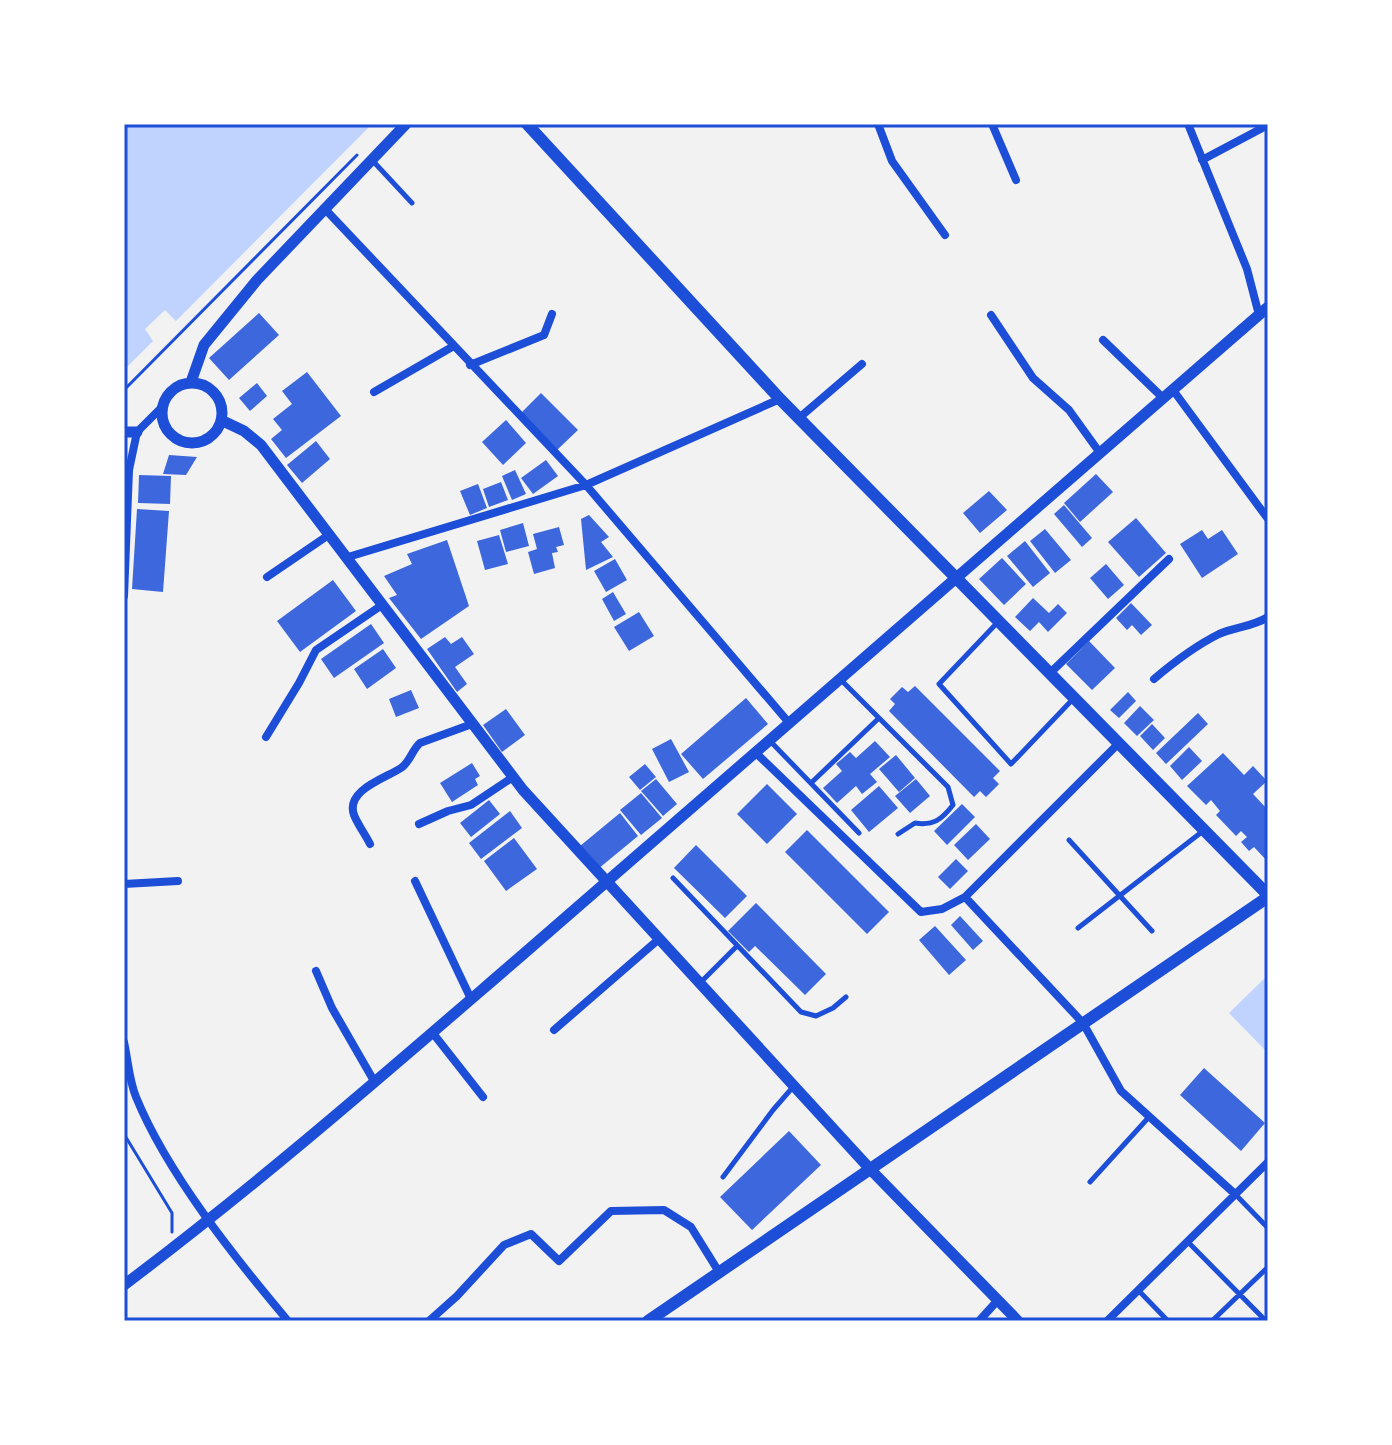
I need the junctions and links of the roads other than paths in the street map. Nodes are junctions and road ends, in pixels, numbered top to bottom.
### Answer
1 (406, 124) edge
2 (527, 124) edge
3 (878, 124) edge
4 (992, 124) edge
5 (1188, 124) edge
6 (1268, 125) edge
7 (372, 159) junction
8 (1202, 160) junction
9 (1016, 180) dead end
10 (412, 203) dead end
11 (324, 208) junction
12 (945, 235) dead end
13 (1263, 311) edge
14 (552, 314) dead end
15 (991, 315) dead end
16 (1103, 340) dead end
17 (452, 347) junction
18 (862, 364) dead end
19 (470, 365) junction
20 (191, 382) junction
21 (1173, 390) junction
22 (374, 392) dead end
23 (1163, 398) junction
24 (780, 399) junction
25 (162, 407) junction
26 (799, 418) junction
27 (221, 420) junction
28 (124, 432) edge
29 (137, 432) junction
30 (1100, 453) junction
31 (586, 485) junction
32 (1268, 519) edge
33 (330, 534) junction
34 (348, 557) junction
35 (1169, 559) dead end
36 (267, 577) dead end
37 (955, 579) junction
38 (124, 596) edge
39 (382, 605) junction
40 (1268, 617) edge
41 (997, 622) junction
42 (1049, 674) junction
43 (1154, 679) dead end
44 (841, 680) junction
45 (1073, 699) junction
46 (879, 718) junction
47 (472, 724) junction
48 (790, 724) junction
49 (266, 737) dead end
50 (771, 741) junction
51 (1118, 744) junction
52 (757, 754) junction
53 (513, 777) junction
54 (811, 783) junction
55 (419, 824) dead end
56 (1204, 830) junction
57 (859, 833) dead end
58 (898, 834) dead end
59 (1069, 840) dead end
60 (370, 844) dead end
61 (673, 878) dead end
62 (178, 881) dead end
63 (415, 881) dead end
64 (607, 883) junction
65 (124, 884) edge
66 (1120, 895) junction
67 (1268, 896) edge
68 (965, 897) junction
69 (1078, 928) dead end
70 (1152, 931) dead end
71 (659, 939) junction
72 (737, 946) junction
73 (316, 971) dead end
74 (699, 984) junction
75 (846, 997) dead end
76 (471, 999) junction
77 (1083, 1023) junction
78 (554, 1030) dead end
79 (432, 1032) junction
80 (124, 1042) edge
81 (374, 1081) junction
82 (794, 1086) junction
83 (483, 1097) dead end
84 (1149, 1117) junction
85 (1268, 1162) edge
86 (870, 1169) junction
87 (723, 1177) dead end
88 (1090, 1182) dead end
89 (1235, 1194) junction
90 (209, 1221) junction
91 (1268, 1228) edge
92 (1188, 1242) junction
93 (1268, 1267) edge
94 (719, 1272) junction
95 (124, 1285) edge
96 (1139, 1291) junction
97 (1240, 1294) junction
98 (998, 1300) junction
99 (278, 1317) edge
100 (656, 1319) edge
101 (288, 1321) edge
102 (429, 1321) edge
103 (979, 1321) edge
104 (1018, 1321) edge
105 (1107, 1321) edge
106 (1168, 1321) edge
107 (1212, 1321) edge
108 (1266, 1321) edge

1 - 7 street
2 - 24 main road
3 - 12 street
4 - 9 street
5 - 8 street
6 - 8 street
7 - 10 lane
7 - 11 street
8 - 13 street
11 - 17 street
11 - 20 street
13 - 21 street
14 - 19 street
15 - 30 street
16 - 23 street
17 - 19 street
17 - 22 street
18 - 26 street
19 - 31 street
20 - 25 street
20 - 27 street
21 - 23 street
21 - 32 street
23 - 30 street
24 - 26 main road
24 - 31 street
25 - 27 street
25 - 29 street
26 - 37 main road
27 - 33 street
28 - 29 street
29 - 38 street
30 - 37 street
31 - 34 street
31 - 48 street
33 - 34 street
33 - 36 street
34 - 39 street
35 - 42 street
37 - 41 main road
37 - 44 street
39 - 47 street
39 - 49 street
40 - 43 street
41 - 42 main road
41 - 45 lane
42 - 45 main road
44 - 46 lane
44 - 48 street
45 - 51 main road
46 - 54 lane
46 - 58 lane
47 - 53 street
47 - 60 street
48 - 50 street
50 - 52 street
50 - 54 lane
51 - 56 main road
51 - 68 street
52 - 64 street
52 - 68 street
53 - 55 street
53 - 64 street
54 - 57 lane
56 - 66 lane
56 - 67 main road
59 - 66 lane
61 - 72 lane
62 - 65 street
63 - 76 street
64 - 71 street
64 - 76 street
66 - 69 lane
66 - 70 lane
67 - 77 main road
68 - 77 street
71 - 74 street
71 - 78 street
72 - 74 lane
72 - 75 lane
73 - 81 street
74 - 82 street
76 - 79 street
77 - 84 street
77 - 86 main road
79 - 81 street
79 - 83 street
80 - 90 street
81 - 90 street
82 - 86 street
82 - 87 lane
84 - 88 lane
84 - 89 street
85 - 89 street
86 - 94 main road
86 - 98 street
89 - 91 lane
89 - 92 street
90 - 95 street
90 - 99 street
92 - 96 street
92 - 97 lane
93 - 97 lane
94 - 100 main road
94 - 102 street
96 - 105 street
96 - 106 lane
97 - 107 lane
97 - 108 lane
98 - 103 street
98 - 104 street
99 - 101 street

